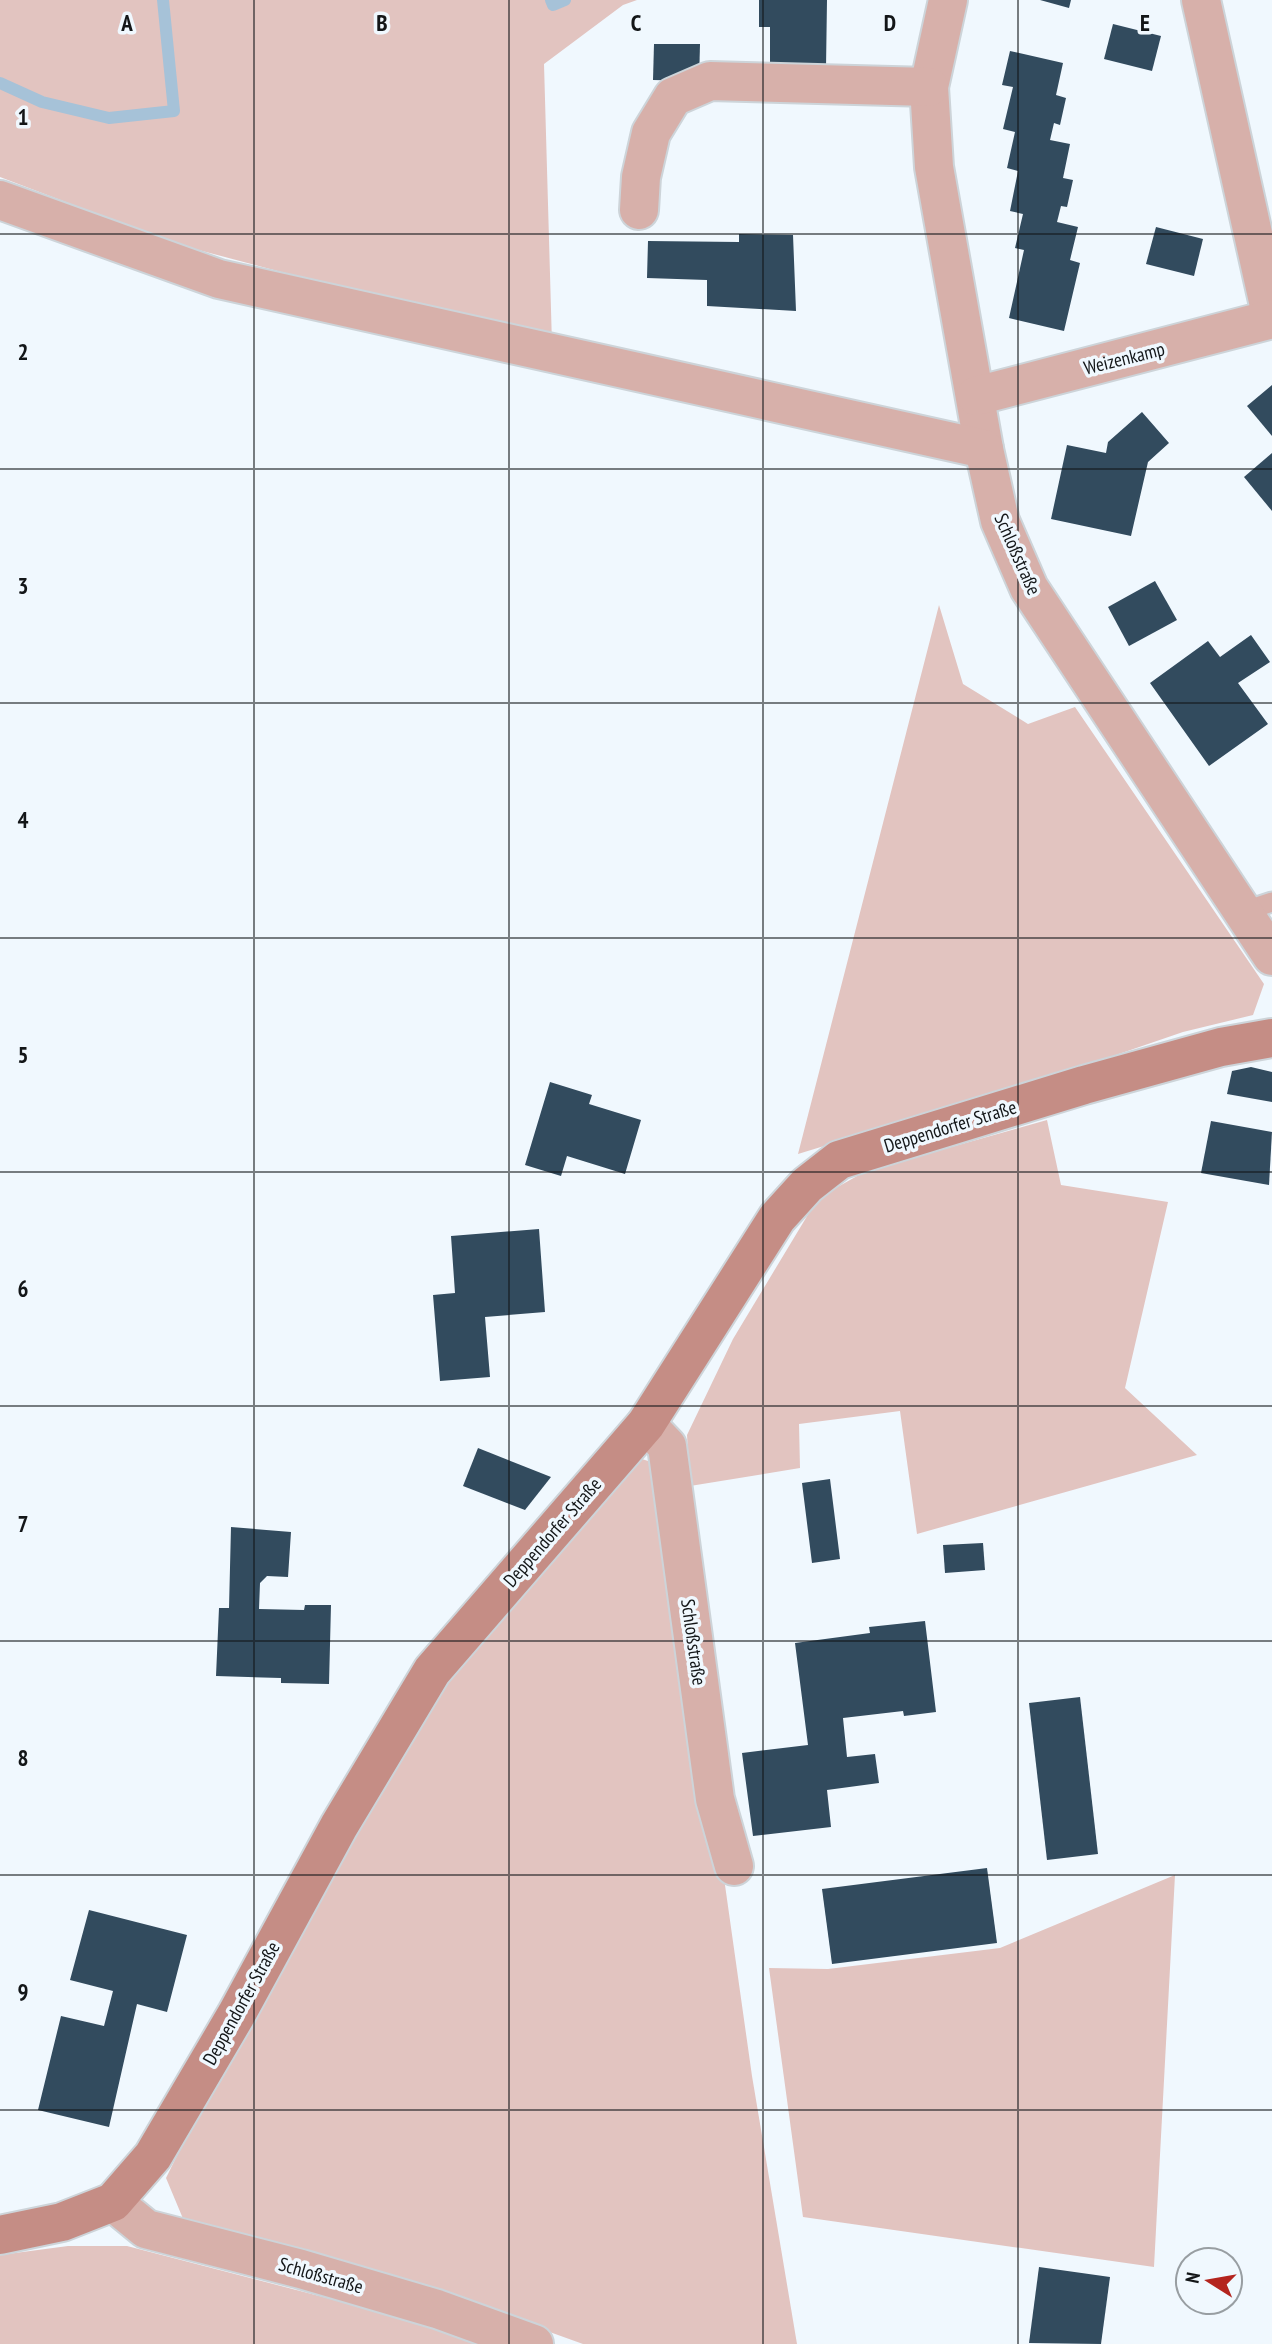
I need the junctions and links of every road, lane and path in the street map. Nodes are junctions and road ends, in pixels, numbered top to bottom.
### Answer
1 (948, 0) edge
2 (1201, 0) edge
3 (929, 87) junction
4 (0, 200) edge
5 (639, 210) dead end
6 (1272, 319) edge
7 (976, 396) junction
8 (984, 449) junction
9 (1257, 907) edge
10 (1272, 956) edge
11 (1272, 1038) edge
12 (646, 1424) junction
13 (734, 1866) dead end
14 (113, 2202) junction
15 (0, 2235) edge
16 (534, 2344) edge

1 - 3 street, Schloßstraße
2 - 6 street
3 - 5 street
3 - 7 street, Schloßstraße
4 - 8 street
6 - 7 street, Weizenkamp
7 - 8 street, Schloßstraße
8 - 9 street, Schloßstraße
9 - 10 street, Schloßstraße
11 - 12 street, Deppendorfer Straße
12 - 13 street, Schloßstraße
12 - 14 street, Deppendorfer Straße
14 - 15 street, Deppendorfer Straße
14 - 16 street, Schloßstraße

